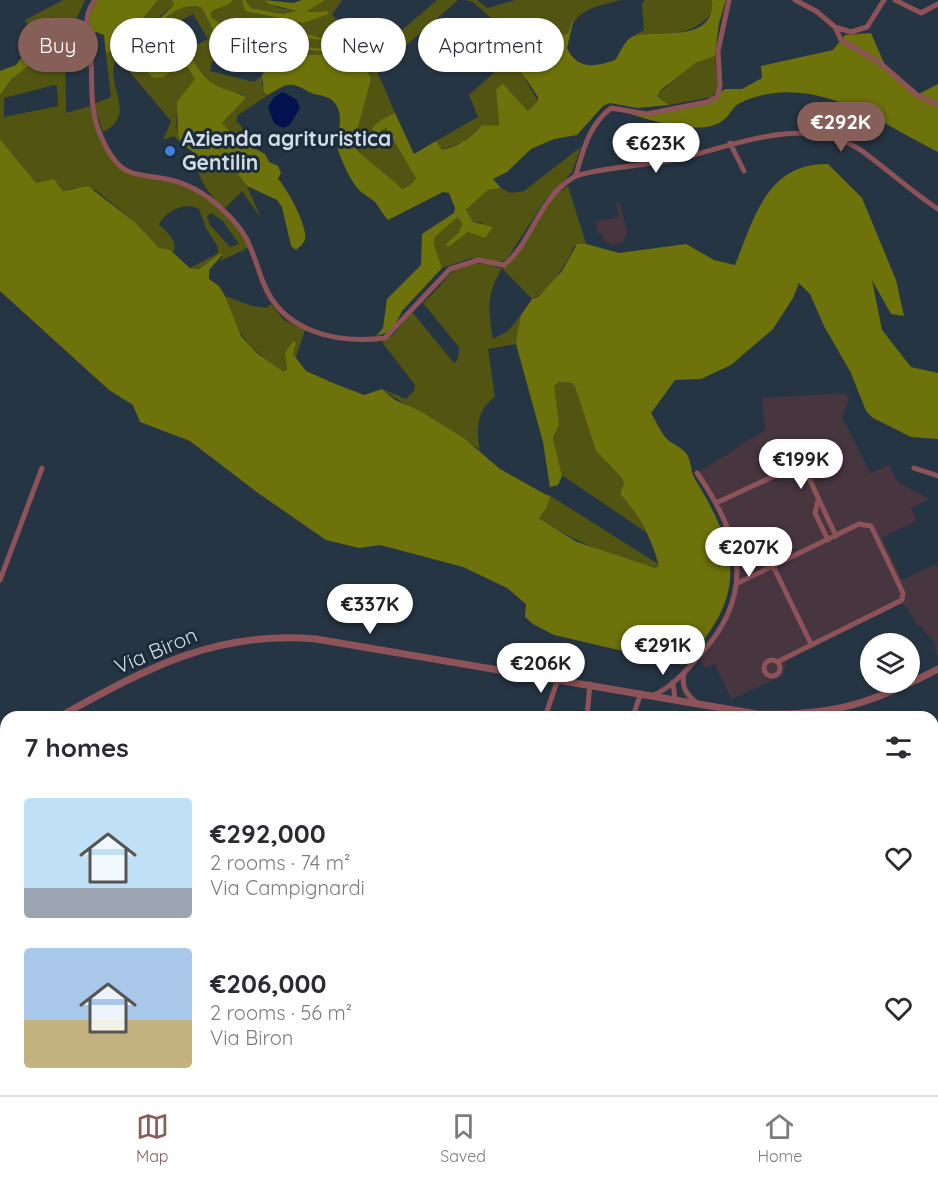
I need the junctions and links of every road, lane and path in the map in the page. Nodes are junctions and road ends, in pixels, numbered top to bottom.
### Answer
1 (94, 0) edge
2 (729, 0) edge
3 (795, 0) edge
4 (884, 0) edge
5 (895, 0) edge
6 (938, 4) edge
7 (836, 27) junction
8 (938, 105) edge
9 (730, 143) junction
10 (744, 171) dead end
11 (576, 176) junction
12 (938, 209) edge
13 (798, 465) junction
14 (42, 468) dead end
15 (914, 468) dead end
16 (806, 472) junction
17 (698, 473) dead end
18 (938, 476) edge
19 (818, 500) junction
20 (716, 503) junction
21 (836, 536) junction
22 (828, 540) junction
23 (773, 566) junction
24 (0, 580) edge
25 (738, 583) junction
26 (811, 644) junction
27 (777, 662) dead end
28 (938, 669) edge
29 (684, 672) junction
30 (558, 679) junction
31 (674, 682) junction
32 (590, 684) junction
33 (683, 686) junction
34 (641, 693) junction
35 (654, 695) junction
36 (675, 699) junction
37 (697, 703) junction
38 (70, 711) edge
39 (547, 711) edge
40 (588, 711) edge
41 (635, 711) edge
42 (741, 711) edge
43 (825, 711) edge

1 - 11 street
2 - 11 street
3 - 7 street
4 - 7 street
5 - 6 street
7 - 8 street
9 - 10 street
9 - 11 street
9 - 12 street
13 - 16 street
13 - 16 street
13 - 20 street
14 - 24 street
15 - 18 street
16 - 19 street
17 - 20 street
19 - 21 street
19 - 22 street
20 - 25 street
21 - 22 street
21 - 26 street
22 - 23 street
23 - 25 street
23 - 26 street
25 - 29 street
26 - 27 street
28 - 43 street, Via Biron
29 - 31 street
29 - 33 street
30 - 32 street, Via Biron
30 - 38 street, Via Biron
30 - 39 street
31 - 35 street
31 - 36 street
32 - 34 street, Via Biron
32 - 40 street
33 - 36 street
33 - 37 street
34 - 35 street, Via Biron
34 - 41 street
35 - 36 street, Via Biron
36 - 37 street, Via Biron
37 - 42 street, Via Biron

